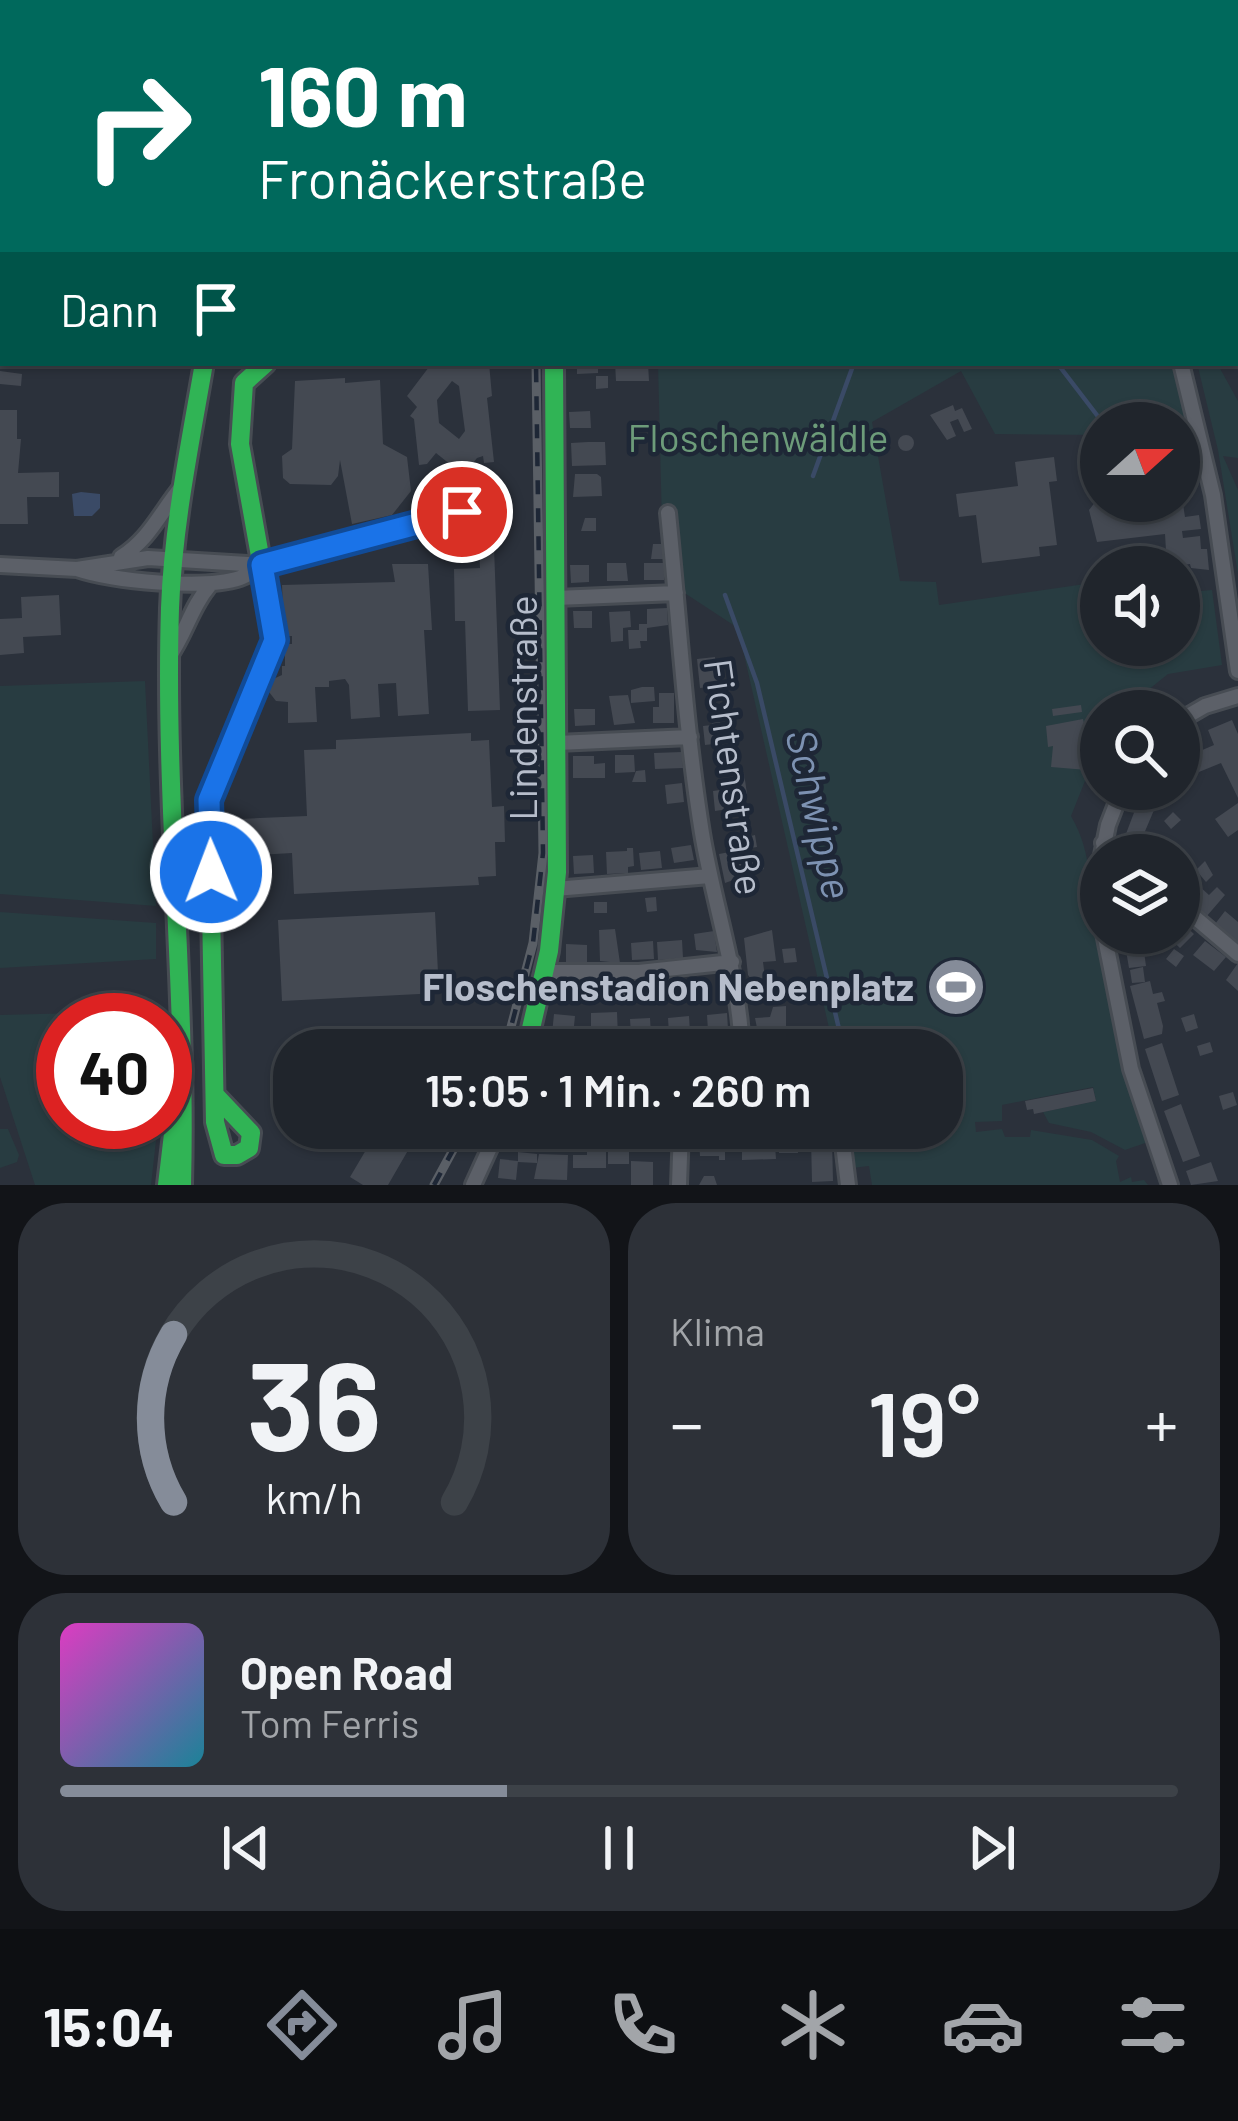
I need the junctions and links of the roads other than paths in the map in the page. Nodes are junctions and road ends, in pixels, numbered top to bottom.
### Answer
1 (203, 366) edge
2 (554, 366) edge
3 (1182, 366) edge
4 (246, 373) edge
5 (183, 485) junction
6 (478, 508) dead end
7 (668, 513) dead end
8 (116, 560) junction
9 (173, 560) junction
10 (0, 565) edge
11 (262, 565) junction
12 (77, 568) junction
13 (172, 582) junction
14 (210, 584) junction
15 (676, 593) junction
16 (556, 598) junction
17 (1236, 643) edge
18 (169, 656) junction
19 (1238, 671) edge
20 (1238, 696) edge
21 (1200, 709) edge
22 (690, 737) junction
23 (557, 743) junction
24 (710, 876) junction
25 (555, 889) junction
26 (1200, 922) edge
27 (1107, 954) edge
28 (1238, 954) edge
29 (732, 962) junction
30 (545, 972) junction
31 (178, 993) edge
32 (531, 1029) edge
33 (740, 1029) edge
34 (215, 1095) dead end
35 (172, 1149) edge
36 (183, 1149) edge
37 (489, 1149) edge
38 (680, 1149) edge
39 (844, 1149) edge
40 (167, 1185) edge
41 (182, 1185) edge
42 (473, 1185) edge
43 (679, 1185) edge
44 (848, 1185) edge
45 (1170, 1185) edge

1 - 5 street
2 - 16 street, Lindenstraße
3 - 17 street
4 - 11 street
5 - 8 street
5 - 9 street
6 - 11 street
7 - 15 street, Fichtenstraße
8 - 9 street
8 - 12 street
9 - 11 street
9 - 13 street
10 - 12 street
11 - 14 street
11 - 34 street
12 - 13 street
13 - 14 street
13 - 18 street
14 - 18 street
15 - 16 street
15 - 22 street, Fichtenstraße
16 - 23 street, Lindenstraße
17 - 19 street
18 - 31 street
20 - 21 street
22 - 23 street
22 - 24 street, Fichtenstraße
23 - 25 street, Lindenstraße
24 - 25 street
24 - 29 street, Fichtenstraße
25 - 30 street, Lindenstraße
26 - 28 street
27 - 45 street
29 - 30 street
29 - 33 street, Fichtenstraße
30 - 32 street, Lindenstraße
35 - 40 street
36 - 41 street
37 - 42 street
38 - 43 street
39 - 44 street

